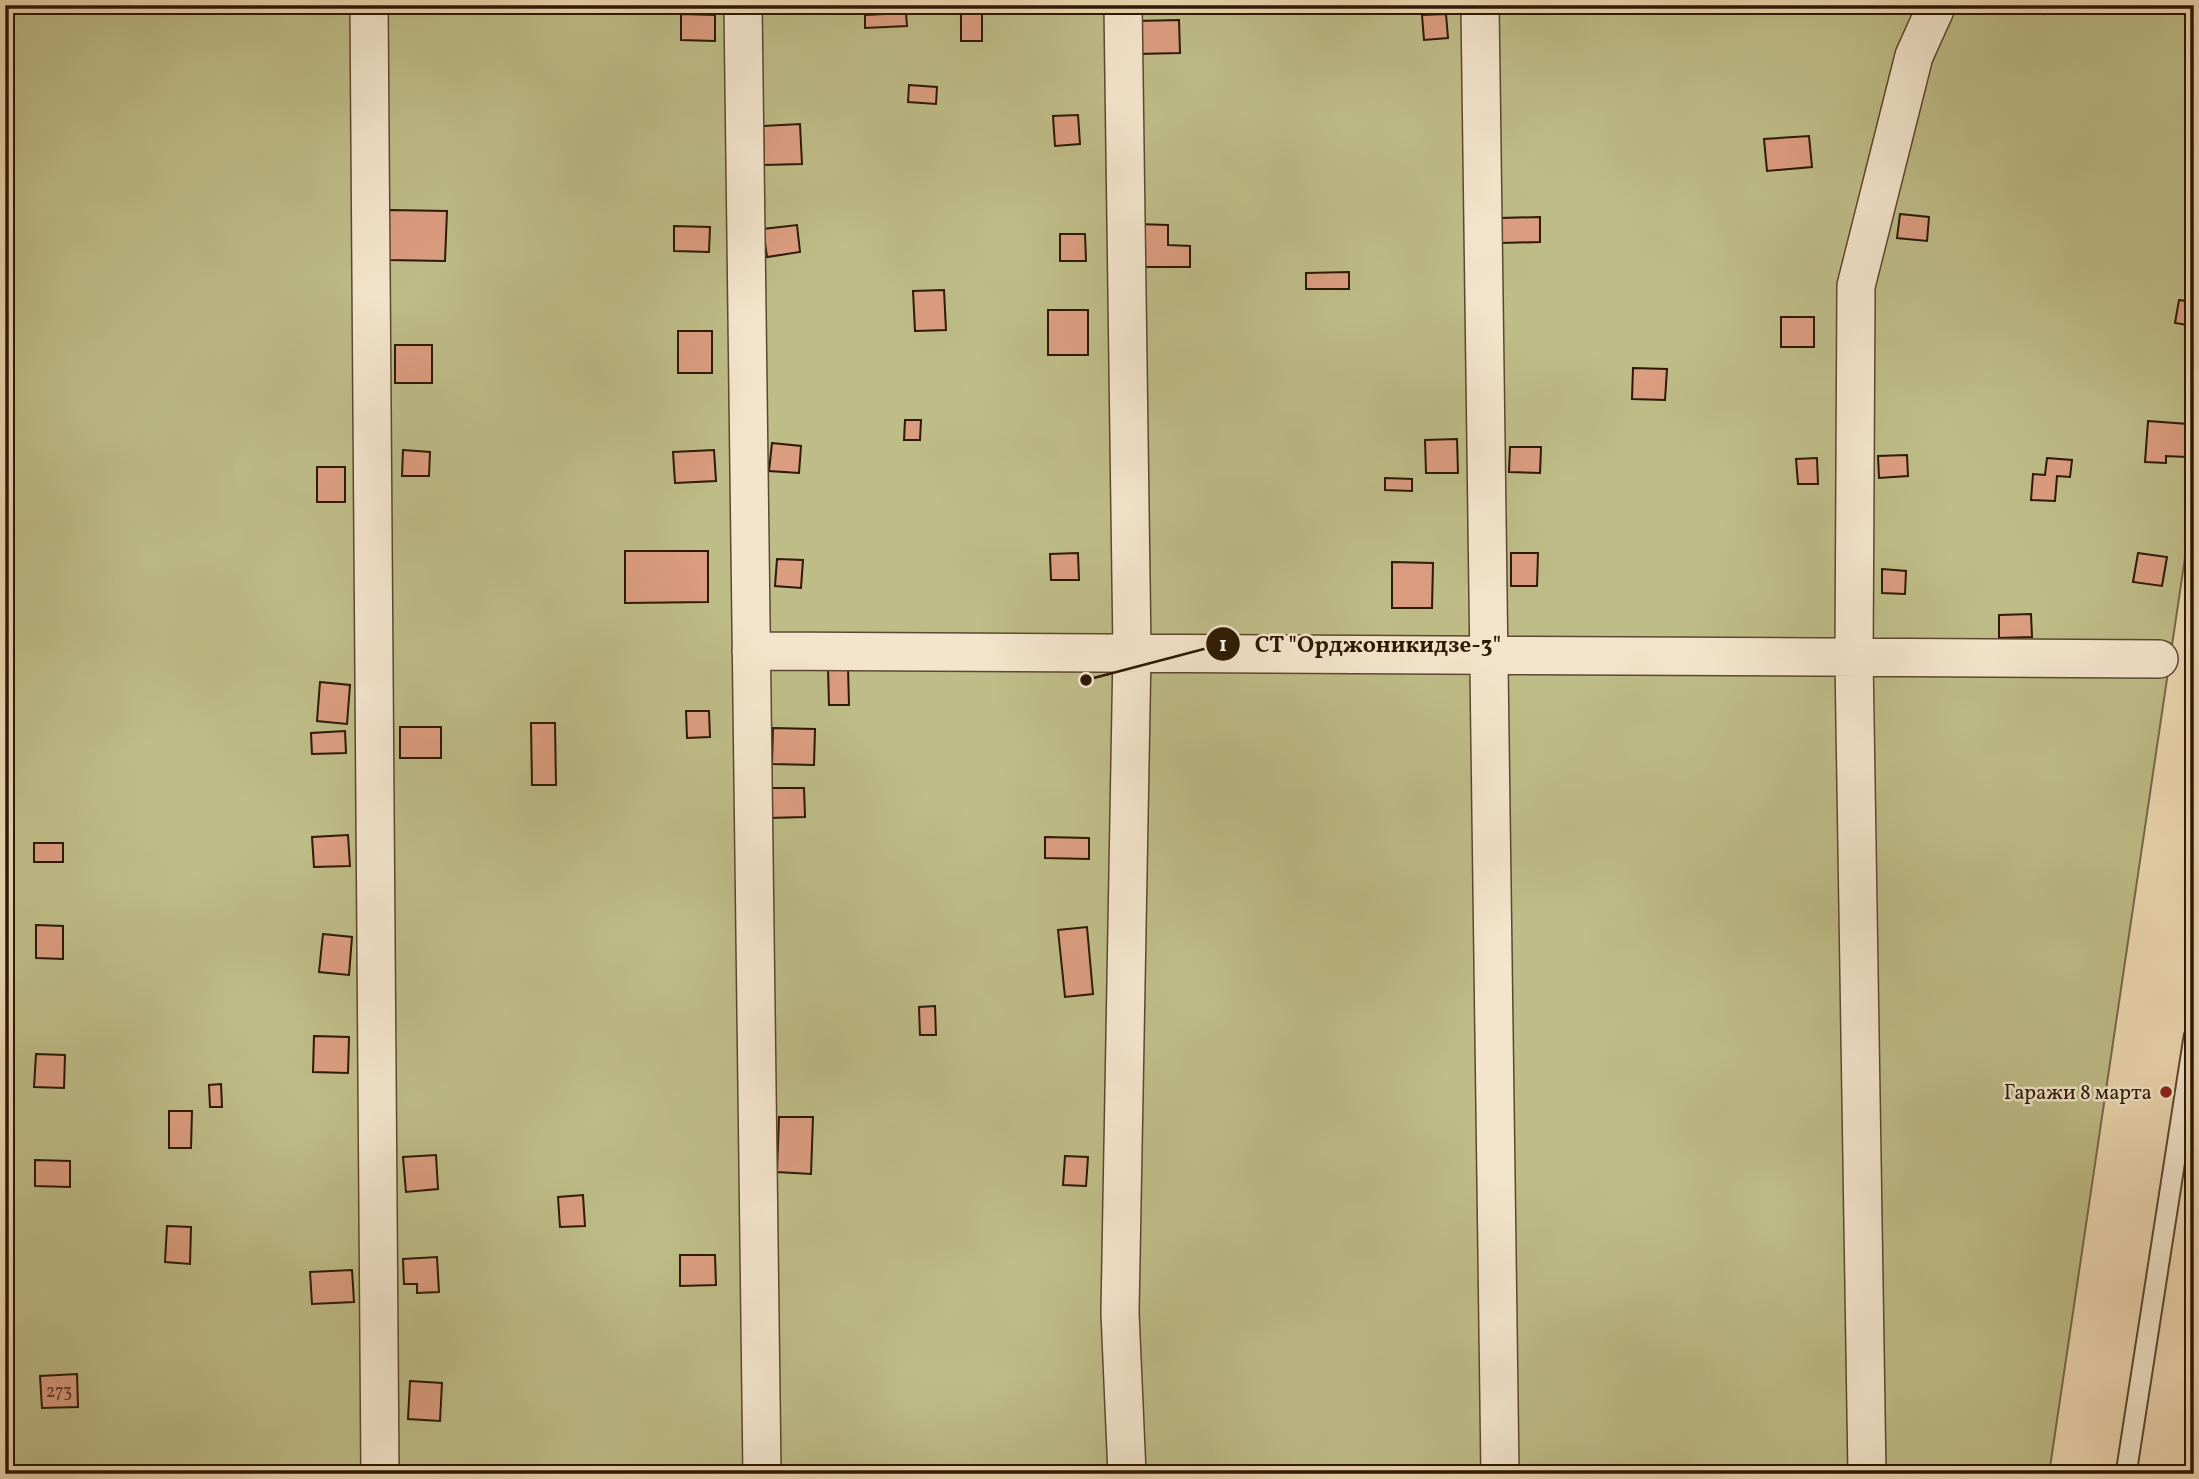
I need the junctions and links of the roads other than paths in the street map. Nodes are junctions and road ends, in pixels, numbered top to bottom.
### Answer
1 (369, 5) edge
2 (743, 5) edge
3 (1123, 5) edge
4 (1480, 5) edge
5 (1937, 5) edge
6 (751, 651) junction
7 (1132, 652) junction
8 (1491, 654) junction
9 (1854, 658) junction
10 (2159, 659) dead end
11 (2194, 1037) edge
12 (380, 1474) edge
13 (762, 1474) edge
14 (1127, 1474) edge
15 (1500, 1474) edge
16 (1867, 1474) edge
17 (2126, 1474) edge

1 - 12 street
2 - 6 street
3 - 7 street
4 - 8 street
5 - 9 street
6 - 7 street
6 - 13 street
7 - 8 street
7 - 14 street
8 - 9 street
8 - 15 street
9 - 10 street
9 - 16 street
11 - 17 lane

